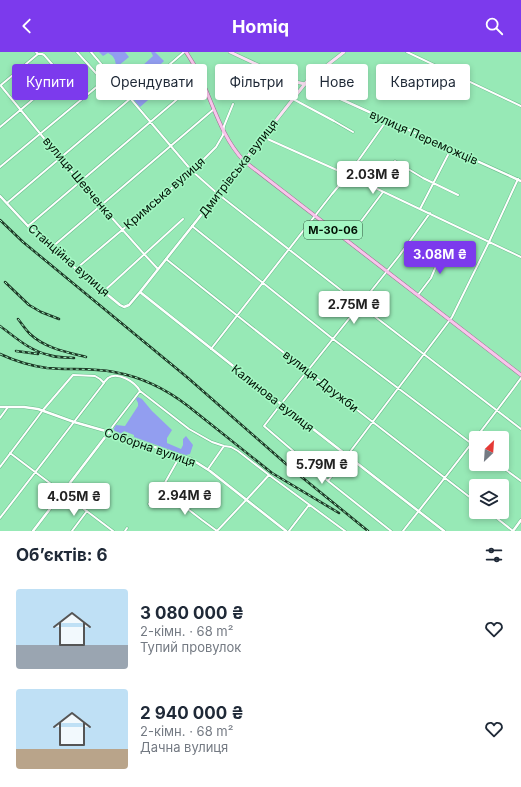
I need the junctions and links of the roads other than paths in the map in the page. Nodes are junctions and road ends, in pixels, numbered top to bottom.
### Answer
1 (77, 52) edge
2 (91, 52) edge
3 (185, 52) edge
4 (230, 52) edge
5 (344, 52) edge
6 (408, 52) edge
7 (37, 53) edge
8 (234, 53) edge
9 (52, 64) edge
10 (101, 64) edge
11 (171, 64) edge
12 (193, 64) edge
13 (96, 73) edge
14 (305, 84) junction
15 (0, 86) edge
16 (96, 87) edge
17 (207, 92) edge
18 (298, 93) edge
19 (31, 100) edge
20 (129, 100) edge
21 (133, 100) edge
22 (177, 100) edge
23 (292, 100) edge
24 (295, 100) edge
25 (233, 104) dead end
26 (521, 106) edge
27 (20, 109) junction
28 (214, 109) junction
29 (387, 120) junction
30 (151, 122) junction
31 (0, 127) edge
32 (223, 131) junction
33 (354, 132) dead end
34 (41, 134) junction
35 (263, 137) junction
36 (171, 146) junction
37 (451, 149) junction
38 (60, 158) junction
39 (244, 161) junction
40 (396, 161) dead end
41 (0, 167) edge
42 (192, 170) junction
43 (348, 175) junction
44 (520, 180) edge
45 (80, 182) junction
46 (433, 183) junction
47 (382, 192) junction
48 (218, 194) junction
49 (458, 195) dead end
50 (0, 196) edge
51 (7, 203) junction
52 (102, 206) junction
53 (420, 209) junction
54 (430, 213) junction
55 (315, 216) junction
56 (183, 219) dead end
57 (28, 226) junction
58 (192, 226) junction
59 (122, 230) junction
60 (346, 240) junction
61 (489, 242) junction
62 (445, 246) dead end
63 (51, 248) junction
64 (289, 250) junction
65 (144, 254) junction
66 (521, 257) edge
67 (166, 259) junction
68 (77, 268) junction
69 (158, 269) junction
70 (387, 271) junction
71 (263, 283) junction
72 (104, 291) junction
73 (140, 292) junction
74 (418, 295) junction
75 (360, 305) junction
76 (237, 316) junction
77 (450, 320) junction
78 (333, 339) junction
79 (211, 349) junction
80 (424, 354) junction
81 (307, 372) junction
82 (521, 376) edge
83 (104, 383) junction
84 (398, 388) junction
85 (140, 391) junction
86 (281, 404) junction
87 (0, 407) edge
88 (8, 407) junction
89 (43, 410) junction
90 (497, 411) junction
91 (0, 418) edge
92 (372, 421) junction
93 (74, 422) junction
94 (521, 428) edge
95 (481, 431) edge
96 (109, 432) junction
97 (469, 442) edge
98 (224, 446) junction
99 (469, 447) edge
100 (10, 453) junction
101 (346, 455) junction
102 (180, 456) junction
103 (0, 467) edge
104 (208, 469) junction
105 (507, 471) edge
106 (36, 472) junction
107 (269, 475) junction
108 (445, 478) junction
109 (328, 481) junction
110 (521, 481) edge
111 (162, 489) junction
112 (63, 492) junction
113 (469, 497) edge
114 (246, 500) junction
115 (149, 504) dead end
116 (309, 505) junction
117 (87, 511) junction
118 (418, 511) junction
119 (0, 518) edge
120 (498, 519) edge
121 (521, 520) edge
122 (33, 531) edge
123 (72, 531) edge
124 (113, 531) edge
125 (217, 531) edge
126 (287, 531) edge
127 (345, 531) edge
128 (391, 531) edge
129 (403, 531) edge
130 (444, 531) edge
131 (513, 531) edge

1 - 13 street
2 - 10 street
3 - 11 street
3 - 12 main road, М-30-06
4 - 8 main road
5 - 14 main road, Дмитрівська вулиця
6 - 26 street
7 - 9 street
7 - 15 street
8 - 14 main road
14 - 18 main road, Дмитрівська вулиця
14 - 29 street, вулиця Переможців
15 - 27 street, вулиця Шевченка
16 - 34 street
17 - 28 main road, М-30-06
19 - 27 street
20 - 38 street
21 - 30 street
22 - 30 street
23 - 35 main road, Дмитрівська вулиця
24 - 33 street
25 - 32 street, Кримська вулиця
27 - 31 street
27 - 34 street, вулиця Шевченка
28 - 32 main road, М-30-06
28 - 36 street
29 - 37 street, вулиця Переможців
29 - 43 street
30 - 36 street
30 - 45 street
32 - 39 main road, М-30-06
32 - 42 street, Кримська вулиця
34 - 38 street, вулиця Шевченка
34 - 41 street
35 - 39 main road, Дмитрівська вулиця
35 - 43 street
36 - 42 street
36 - 52 street
37 - 44 street, вулиця Переможців
37 - 46 street
38 - 45 street, вулиця Шевченка
38 - 51 street
39 - 48 street, Дмитрівська вулиця
39 - 55 main road, М-30-06
40 - 46 street
42 - 48 street
42 - 59 street, Кримська вулиця
43 - 47 street
43 - 55 street
44 - 61 street
45 - 52 street, вулиця Шевченка
45 - 57 street
46 - 49 street
46 - 53 street
47 - 53 street
47 - 60 street
48 - 58 street, Дмитрівська вулиця
48 - 64 street
50 - 51 street, Станційна вулиця
51 - 57 street, Станційна вулиця
52 - 59 street, вулиця Шевченка
52 - 63 street
53 - 54 street
54 - 61 street
54 - 70 street
55 - 60 main road, М-30-06
55 - 64 street
56 - 65 street
57 - 63 street, Станційна вулиця
58 - 67 street, Дмитрівська вулиця
58 - 71 street
59 - 65 street, вулиця Шевченка
59 - 68 street, Кримська вулиця
60 - 70 main road, М-30-06
61 - 66 street
61 - 77 street
62 - 74 street
63 - 68 street, Станційна вулиця
64 - 71 street
64 - 75 street
65 - 69 street, вулиця Шевченка
65 - 72 street
67 - 69 street, Дмитрівська вулиця
67 - 76 street, вулиця Дружби
68 - 72 street, Станційна вулиця
69 - 73 street, Дмитрівська вулиця
70 - 74 main road, М-30-06
70 - 75 street
71 - 76 street
71 - 78 street
72 - 73 street, Станційна вулиця
73 - 79 street, Калинова вулиця
74 - 77 main road, М-30-06
75 - 78 street
75 - 80 street
76 - 79 street
76 - 81 street, вулиця Дружби
77 - 80 street
77 - 82 main road, М-30-06
78 - 81 street
78 - 84 street
79 - 86 street, Калинова вулиця
80 - 84 street
80 - 90 street
81 - 86 street
81 - 92 street, вулиця Дружби
82 - 90 street
83 - 85 street
83 - 89 street
83 - 93 street
84 - 92 street
84 - 97 street
85 - 96 street
85 - 98 street
86 - 101 street, Калинова вулиця
86 - 109 street
87 - 88 street, Соборна вулиця
88 - 89 street, Соборна вулиця
88 - 91 street
89 - 93 street, Соборна вулиця
89 - 100 street
90 - 94 street
90 - 95 street
92 - 101 street
92 - 108 street, вулиця Дружби
93 - 96 street, Соборна вулиця
93 - 106 street
96 - 102 street, Соборна вулиця
96 - 112 street
98 - 104 street
98 - 107 street
99 - 108 street
100 - 103 street
100 - 106 street
101 - 109 street
101 - 118 street, Калинова вулиця
102 - 104 street, Соборна вулиця
102 - 111 street
104 - 114 street, Соборна вулиця
105 - 110 street
106 - 112 street
106 - 119 street
107 - 114 street
107 - 116 street
108 - 113 street, вулиця Дружби
108 - 118 street
109 - 128 street
111 - 115 street
111 - 125 street
112 - 117 street
112 - 122 street
114 - 125 street
114 - 126 street, Соборна вулиця
116 - 126 street
116 - 127 street
117 - 123 street
117 - 124 street
118 - 129 street
118 - 130 street, Калинова вулиця
120 - 131 street
121 - 131 street

